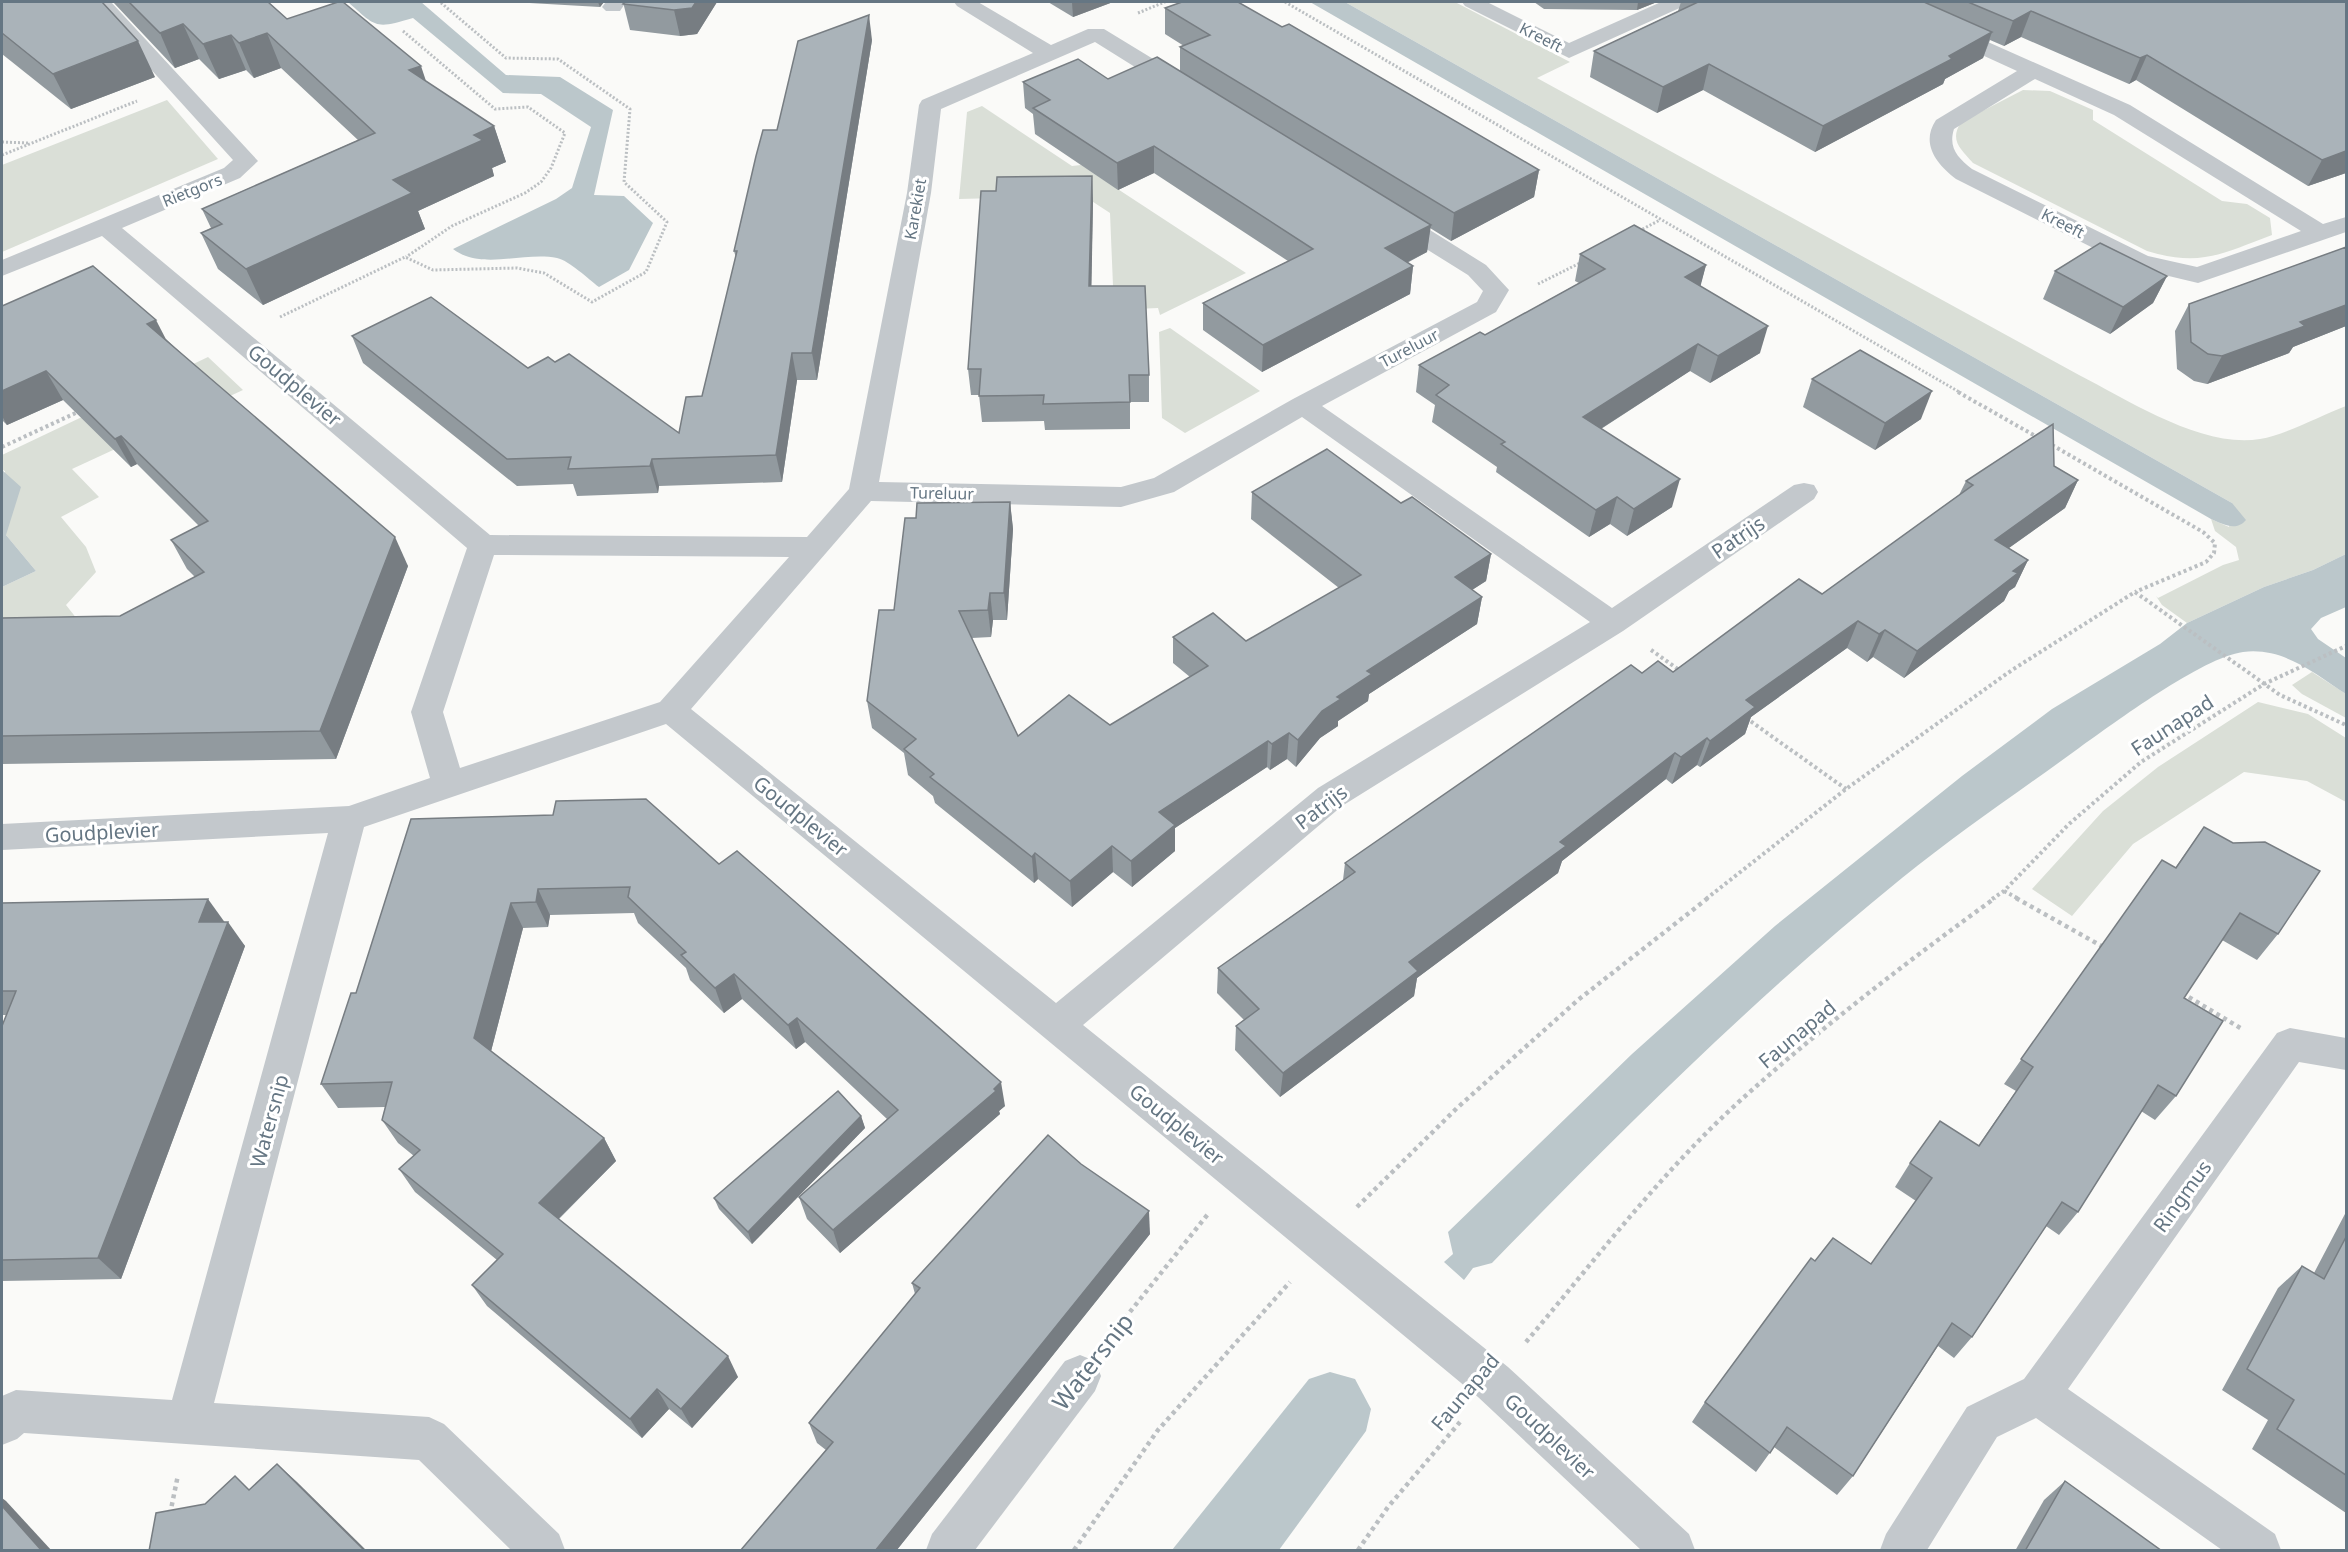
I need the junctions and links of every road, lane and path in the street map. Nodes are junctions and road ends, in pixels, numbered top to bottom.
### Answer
1 (99, 2) edge
2 (440, 2) edge
3 (964, 2) edge
4 (1285, 2) edge
5 (1472, 2) edge
6 (1677, 2) edge
7 (1882, 2) edge
8 (403, 31) dead end
9 (1049, 53) junction
10 (2033, 71) junction
11 (176, 85) junction
12 (1207, 102) edge
13 (2, 142) edge
14 (31, 143) junction
15 (2, 155) edge
16 (1367, 202) edge
17 (1660, 220) junction
18 (2346, 224) edge
19 (105, 226) junction
20 (2321, 233) junction
21 (1629, 237) edge
22 (405, 257) junction
23 (1587, 260) edge
24 (2, 269) edge
25 (1496, 290) junction
26 (239, 337) junction
27 (1303, 405) junction
28 (88, 407) edge
29 (2038, 437) edge
30 (2048, 443) edge
31 (2, 447) edge
32 (863, 491) junction
33 (1804, 492) dead end
34 (483, 545) junction
35 (815, 548) junction
36 (2135, 592) junction
37 (1612, 623) junction
38 (2346, 646) edge
39 (1680, 672) edge
40 (2264, 684) junction
41 (671, 710) junction
42 (1739, 713) edge
43 (2346, 725) edge
44 (449, 785) junction
45 (1845, 789) junction
46 (349, 819) junction
47 (2, 837) edge
48 (2004, 891) junction
49 (2107, 948) edge
50 (2178, 991) edge
51 (1055, 1026) junction
52 (2284, 1054) junction
53 (2346, 1054) edge
54 (1239, 1174) junction
55 (1323, 1242) junction
56 (1080, 1376) joint
57 (1493, 1382) junction
58 (2039, 1394) junction
59 (188, 1422) junction
60 (2, 1424) edge
61 (167, 1527) edge
62 (543, 1551) edge
63 (948, 1551) edge
64 (1074, 1551) edge
65 (1358, 1551) edge
66 (1673, 1551) edge
67 (1902, 1551) edge
68 (2259, 1551) edge

1 - 11 street, Rietgors
2 - 22 path
3 - 9 street
4 - 17 path
5 - 6 street, Kreeft
7 - 10 street
8 - 22 path
9 - 12 street, Karekiet
9 - 32 street, Karekiet
10 - 20 street
10 - 20 street, Kreeft
11 - 14 path
11 - 19 street, Rietgors
13 - 14 path
14 - 15 path
16 - 25 street
17 - 21 path
17 - 29 path
18 - 20 street, Kreeft
19 - 24 street, Rietgors
19 - 26 street, Goudplevier
22 - 26 path
23 - 25 path
25 - 27 street, Tureluur
26 - 34 street, Goudplevier
27 - 32 street, Tureluur
27 - 37 street
28 - 31 path
30 - 36 path
32 - 35 street, Goudplevier
33 - 37 street, Patrijs
34 - 35 street
34 - 44 street
35 - 41 street, Goudplevier
36 - 40 path
36 - 45 path
37 - 39 path
37 - 51 street, Patrijs
38 - 40 path, Faunapad
40 - 43 path
40 - 48 path, Faunapad
41 - 44 street, Goudplevier
41 - 51 street, Goudplevier
42 - 45 path
44 - 46 street, Goudplevier
45 - 55 path
46 - 47 street, Goudplevier
46 - 59 street, Watersnip
48 - 49 path
48 - 57 path, Faunapad
50 - 52 path
51 - 54 street, Goudplevier
52 - 53 street
52 - 58 street, Ringmus
54 - 55 street, Goudplevier
54 - 56 path, Watersnip
55 - 57 street, Goudplevier
55 - 64 path
56 - 63 street, Watersnip
57 - 65 path, Faunapad
57 - 66 street, Goudplevier
58 - 67 street, Ringmus
58 - 68 street
59 - 60 street
59 - 61 path
59 - 62 street

